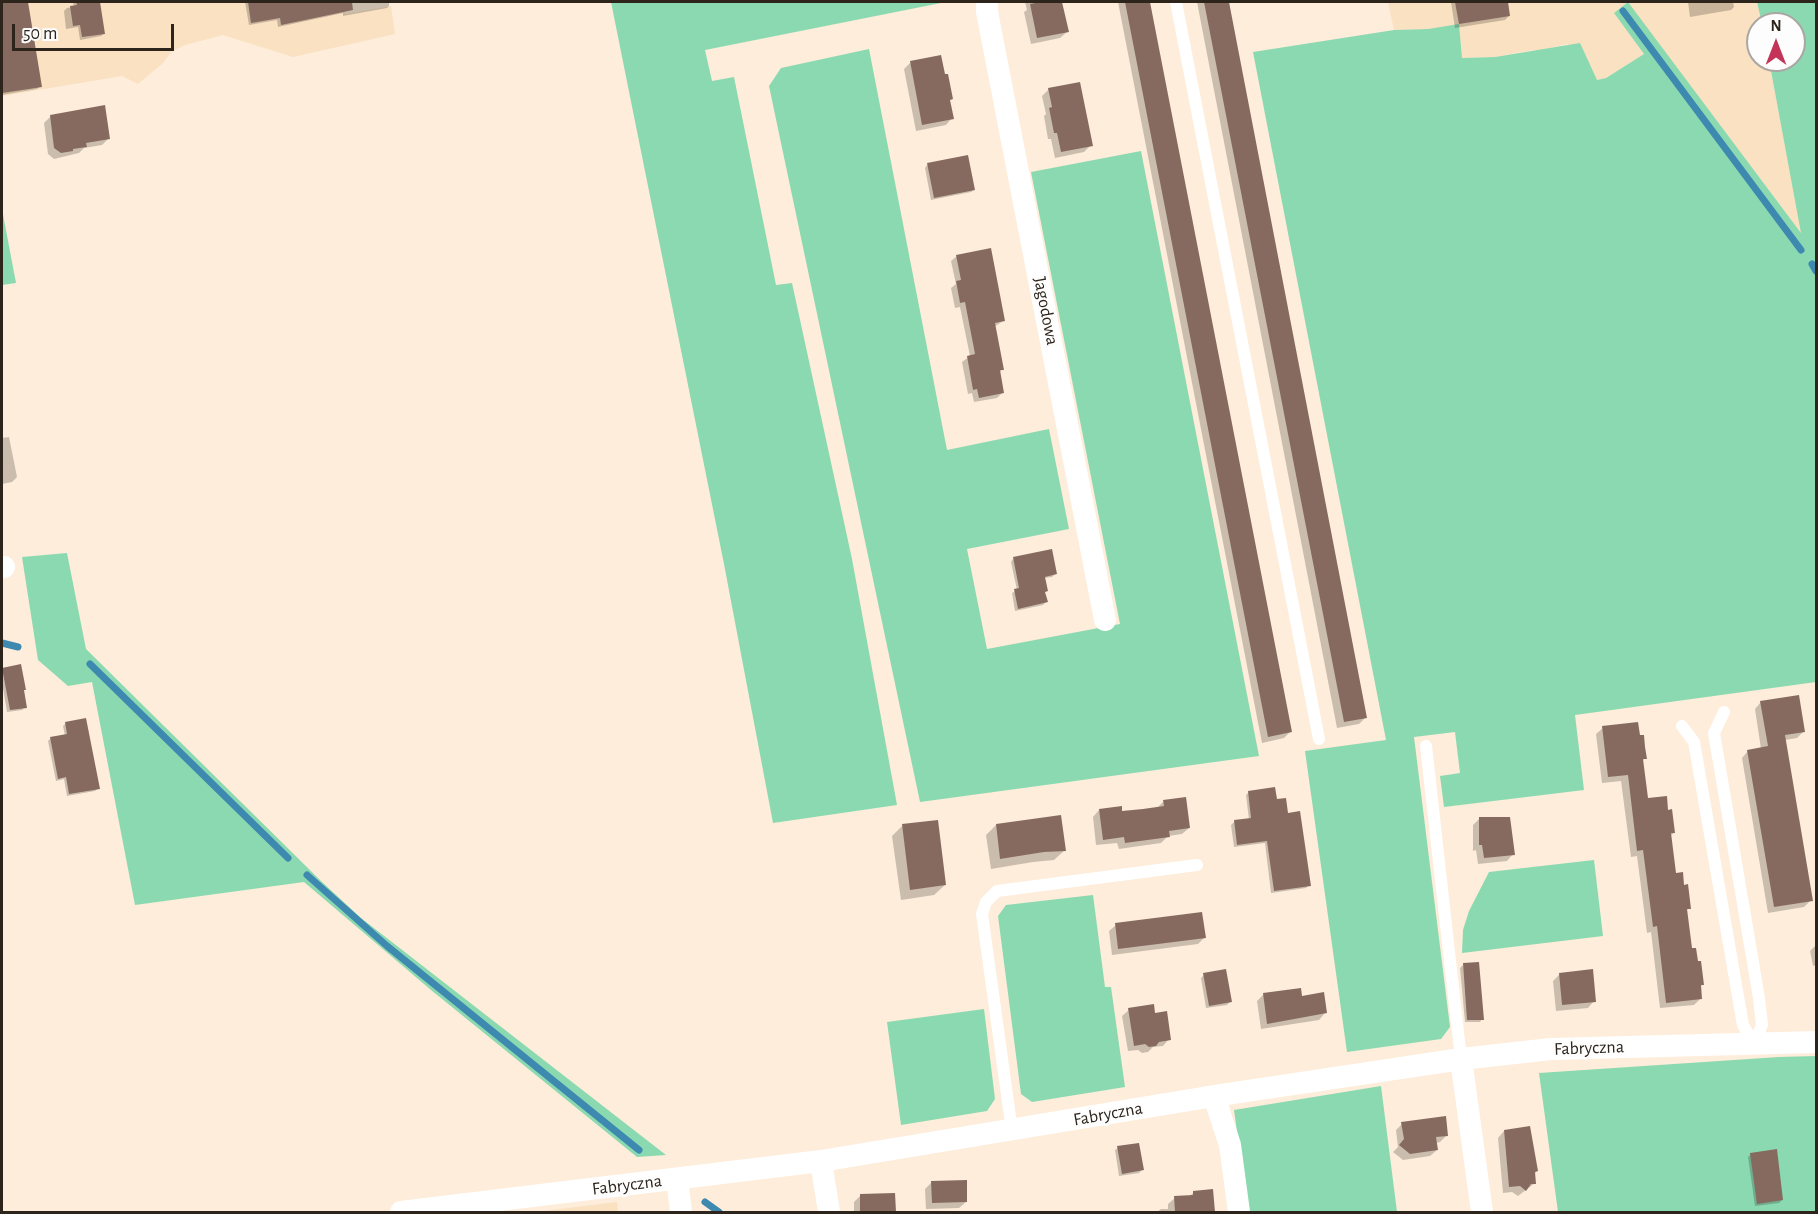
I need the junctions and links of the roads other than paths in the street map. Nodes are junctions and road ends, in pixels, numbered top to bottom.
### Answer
1 (987, 2) edge
2 (1176, 2) edge
3 (1105, 620) dead end
4 (1724, 712) dead end
5 (1682, 726) dead end
6 (1319, 739) dead end
7 (1426, 746) dead end
8 (1197, 865) dead end
9 (1816, 1042) edge
10 (1754, 1044) junction
11 (1461, 1059) junction
12 (1214, 1096) junction
13 (1012, 1131) junction
14 (821, 1161) junction
15 (677, 1179) junction
16 (401, 1212) edge
17 (681, 1212) edge
18 (829, 1212) edge
19 (1239, 1212) edge
20 (1482, 1212) edge

1 - 3 street, Jagodowa
2 - 6 lane
4 - 10 lane
5 - 10 lane
7 - 11 lane
8 - 13 lane
9 - 10 street, Fabryczna
10 - 11 street, Fabryczna
11 - 12 street, Fabryczna
11 - 20 street
12 - 13 street, Fabryczna
12 - 19 street
13 - 14 street, Fabryczna
14 - 15 street, Fabryczna
14 - 18 street
15 - 16 street, Fabryczna
15 - 17 street

